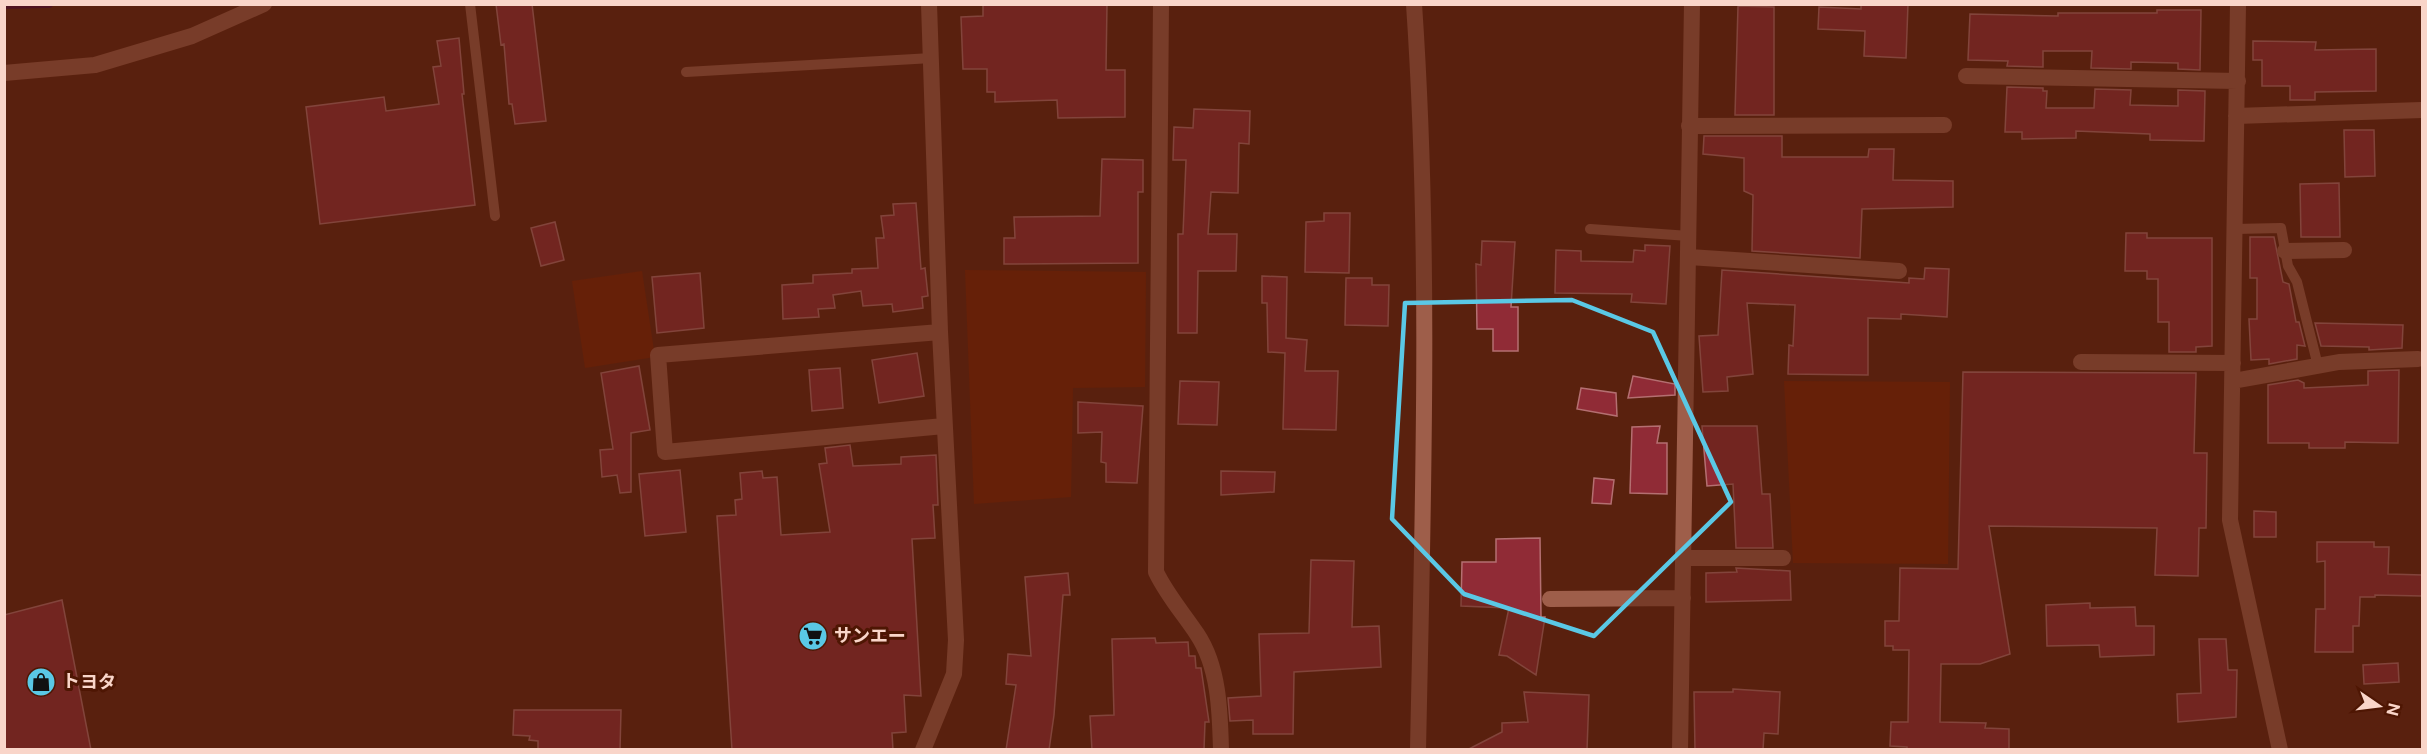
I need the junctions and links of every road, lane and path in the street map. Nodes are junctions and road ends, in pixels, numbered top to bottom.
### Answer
1 (264, 4) edge
2 (470, 4) edge
3 (929, 4) edge
4 (1161, 4) edge
5 (1414, 4) edge
6 (1692, 4) edge
7 (2238, 4) edge
8 (932, 58) junction
9 (686, 72) dead end
10 (4, 73) edge
11 (1966, 76) dead end
12 (2238, 81) junction
13 (2422, 110) edge
14 (2236, 116) junction
15 (1944, 125) dead end
16 (1689, 126) junction
17 (495, 216) dead end
18 (2235, 228) junction
19 (1590, 229) dead end
20 (1689, 236) junction
21 (2344, 250) dead end
22 (2285, 251) junction
23 (1689, 257) junction
24 (1899, 271) dead end
25 (940, 333) junction
26 (2418, 359) dead end
27 (2081, 362) dead end
28 (2233, 363) junction
29 (2318, 366) junction
30 (2232, 381) junction
31 (944, 426) junction
32 (1684, 558) junction
33 (1784, 558) dead end
34 (1683, 598) junction
35 (1550, 599) dead end
36 (922, 750) edge
37 (1221, 750) edge
38 (1418, 750) edge
39 (1680, 750) edge
40 (2280, 750) edge

1 - 10 street
2 - 17 lane
3 - 8 street
4 - 37 street
5 - 38 street
6 - 16 street
7 - 12 street
8 - 9 lane
8 - 25 street
11 - 12 street
12 - 14 street
13 - 14 street
14 - 18 street
15 - 16 street
16 - 20 street
18 - 22 lane
18 - 28 street
19 - 20 lane
20 - 23 street
21 - 22 street
22 - 29 lane
23 - 24 street
23 - 32 street
25 - 31 street
25 - 31 street
26 - 29 street
27 - 28 street
28 - 30 street
29 - 30 street
30 - 40 street
31 - 36 street
32 - 33 street
32 - 34 street
34 - 35 street
34 - 39 street

